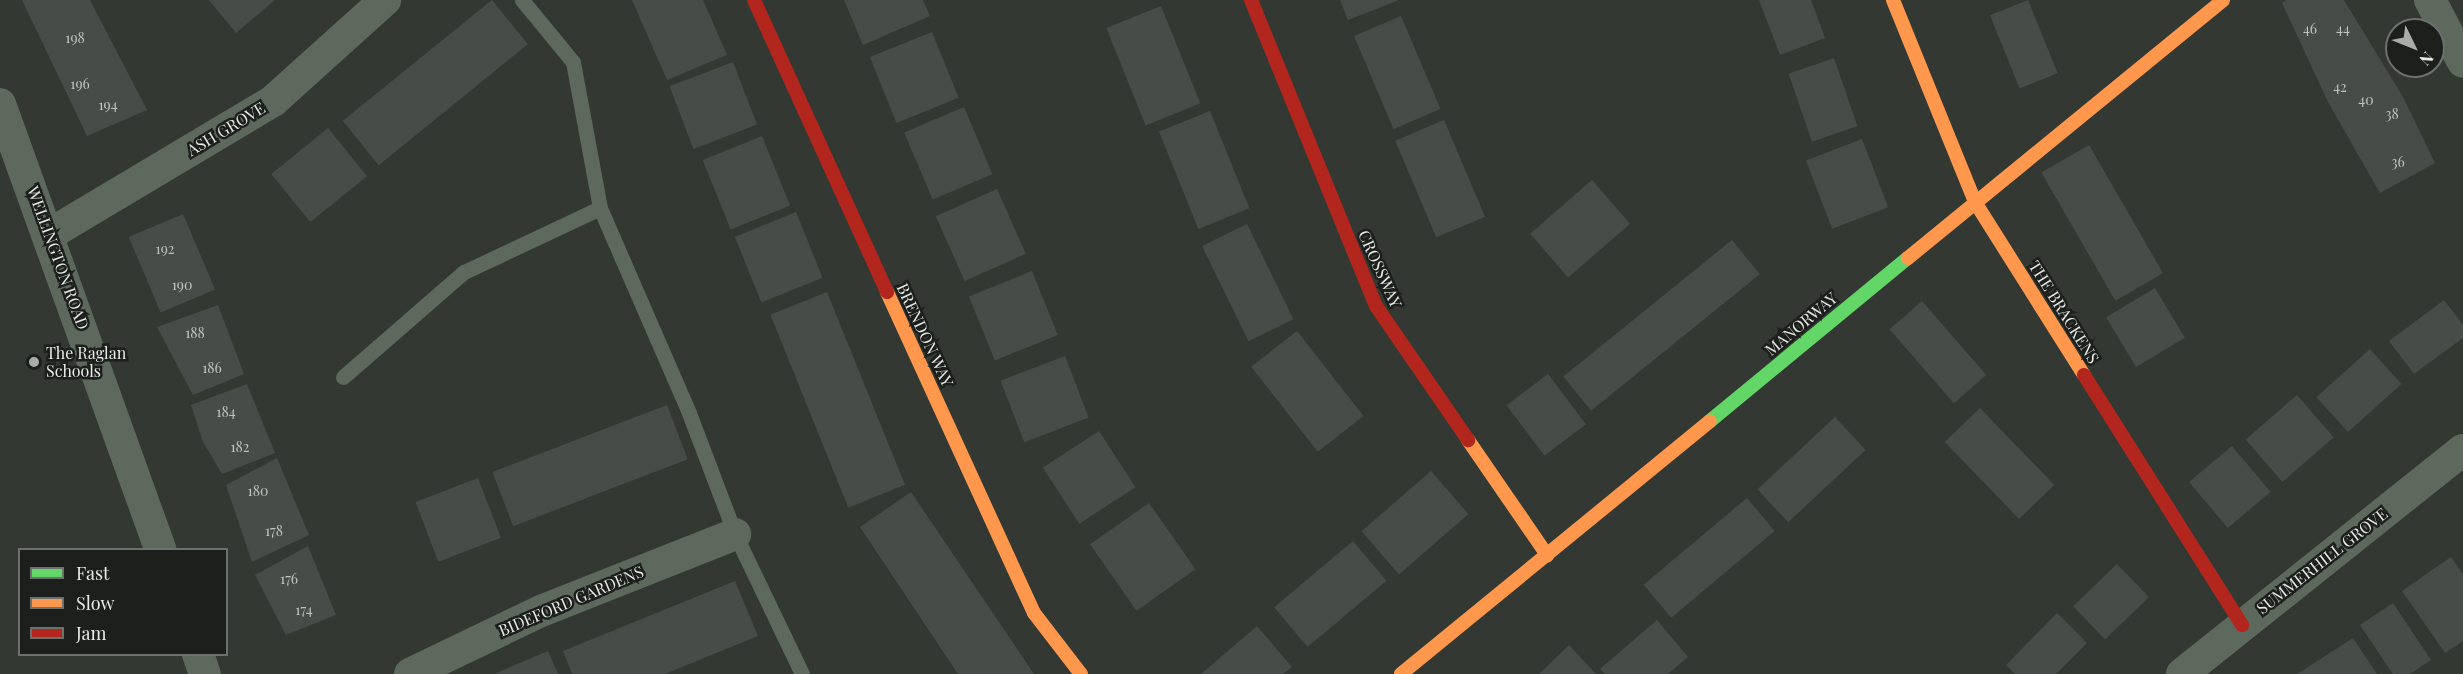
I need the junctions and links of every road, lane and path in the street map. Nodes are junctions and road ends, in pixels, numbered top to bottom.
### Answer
1 (385, 0) edge
2 (522, 0) edge
3 (754, 0) edge
4 (1251, 0) edge
5 (1893, 0) edge
6 (2223, 0) edge
7 (2430, 0) edge
8 (2463, 62) edge
9 (0, 104) edge
10 (1975, 202) junction
11 (600, 207) junction
12 (50, 234) junction
13 (343, 377) dead end
14 (2463, 450) edge
15 (735, 534) junction
16 (161, 548) edge
17 (1547, 555) junction
18 (2242, 625) junction
19 (199, 656) edge
20 (205, 674) edge
21 (410, 674) edge
22 (802, 674) edge
23 (1081, 674) edge
24 (1401, 674) edge
25 (2182, 674) edge

1 - 12 street, ASH GROVE
2 - 11 lane
3 - 23 street, BRENDON WAY
4 - 17 street, CROSSWAY
5 - 10 street, THE BRACKENS
6 - 10 street, MANORWAY
7 - 8 street
9 - 12 street, WELLINGTON ROAD
10 - 17 street, MANORWAY
10 - 18 street, THE BRACKENS
11 - 13 lane
11 - 15 lane
12 - 16 street, WELLINGTON ROAD
14 - 18 street, SUMMERHILL GROVE
15 - 21 street, BIDEFORD GARDENS
15 - 22 lane
17 - 24 street, MANORWAY
18 - 25 street, SUMMERHILL GROVE
19 - 20 street

